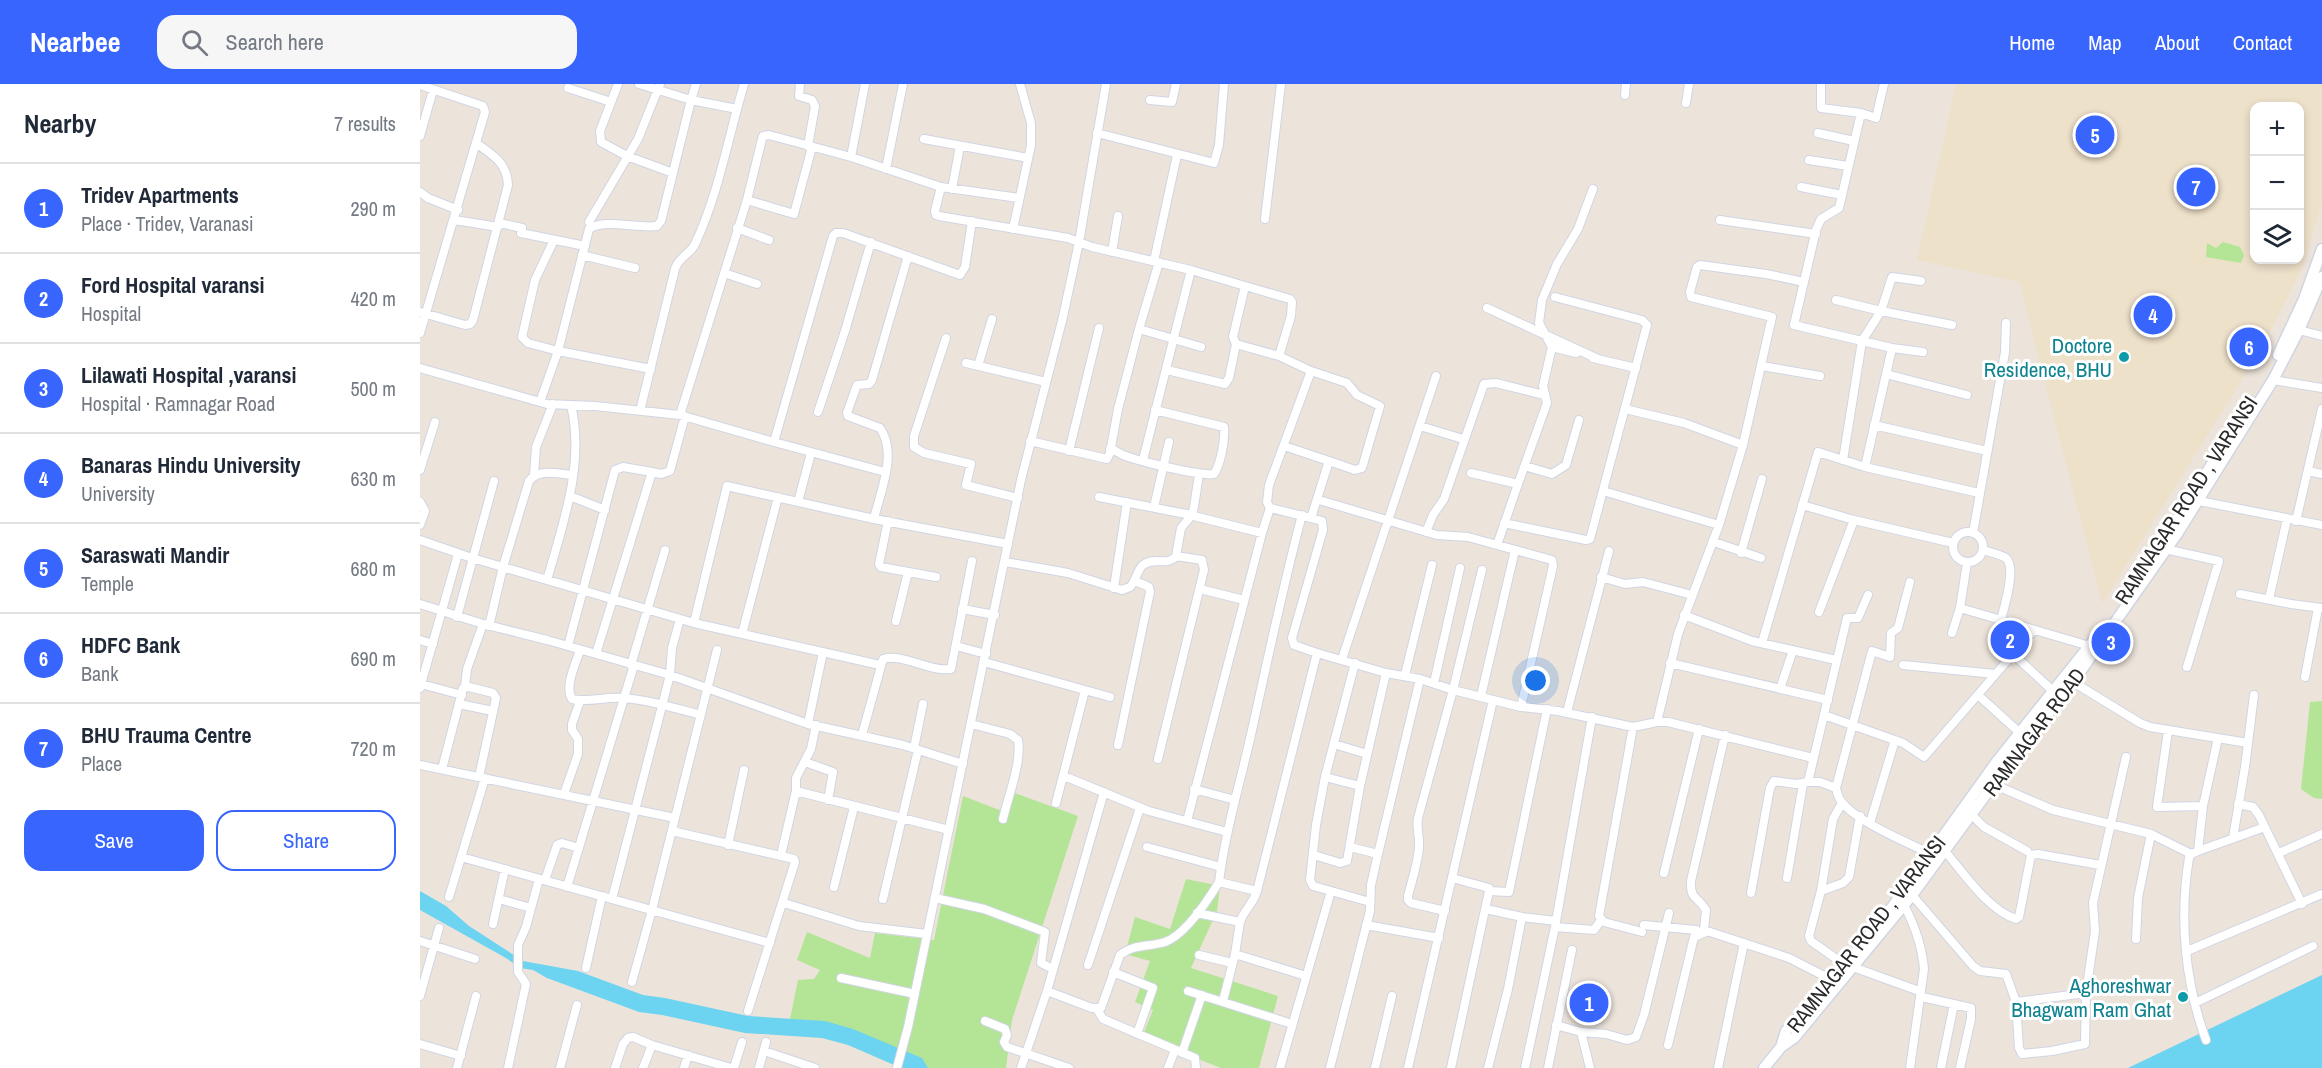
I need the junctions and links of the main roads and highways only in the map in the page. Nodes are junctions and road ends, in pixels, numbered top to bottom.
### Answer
1 (2322, 249) edge
2 (2322, 277) edge
3 (2094, 647) junction
4 (1849, 966) junction
5 (1781, 1047) junction
6 (1764, 1068) edge

1 - 3 main road, RAMNAGAR ROAD , VARANSI
2 - 3 main road, RAMNAGAR ROAD
3 - 4 main road, RAMNAGAR ROAD , VARANSI
3 - 4 main road, RAMNAGAR ROAD
4 - 5 main road, RAMNAGAR ROAD
4 - 5 main road, RAMNAGAR ROAD , VARANSI
5 - 6 main road, RAMNAGAR ROAD

